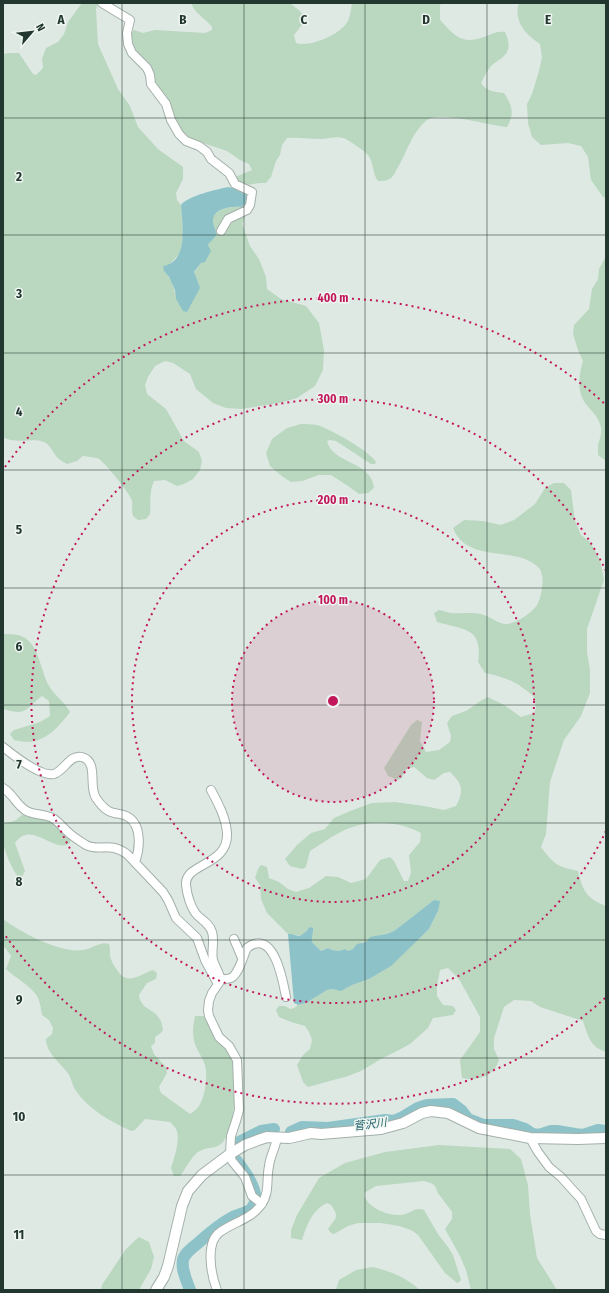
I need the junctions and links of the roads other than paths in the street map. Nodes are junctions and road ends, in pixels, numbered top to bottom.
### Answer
1 (102, 3) edge
2 (221, 230) dead end
3 (3, 747) edge
4 (3, 788) edge
5 (211, 790) dead end
6 (135, 862) junction
7 (234, 939) dead end
8 (242, 958) junction
9 (219, 982) junction
10 (286, 997) dead end
11 (277, 1137) junction
12 (530, 1138) junction
13 (606, 1138) edge
14 (230, 1154) junction
15 (257, 1200) junction
16 (606, 1235) edge
17 (156, 1290) edge
18 (217, 1290) edge

1 - 2 street
3 - 6 street
4 - 6 street
5 - 9 street
6 - 9 street
7 - 8 street
8 - 9 street
8 - 10 street
9 - 14 street
11 - 12 street
11 - 14 street
11 - 15 street
12 - 13 street
12 - 16 street
14 - 15 street
14 - 17 street
15 - 18 street

